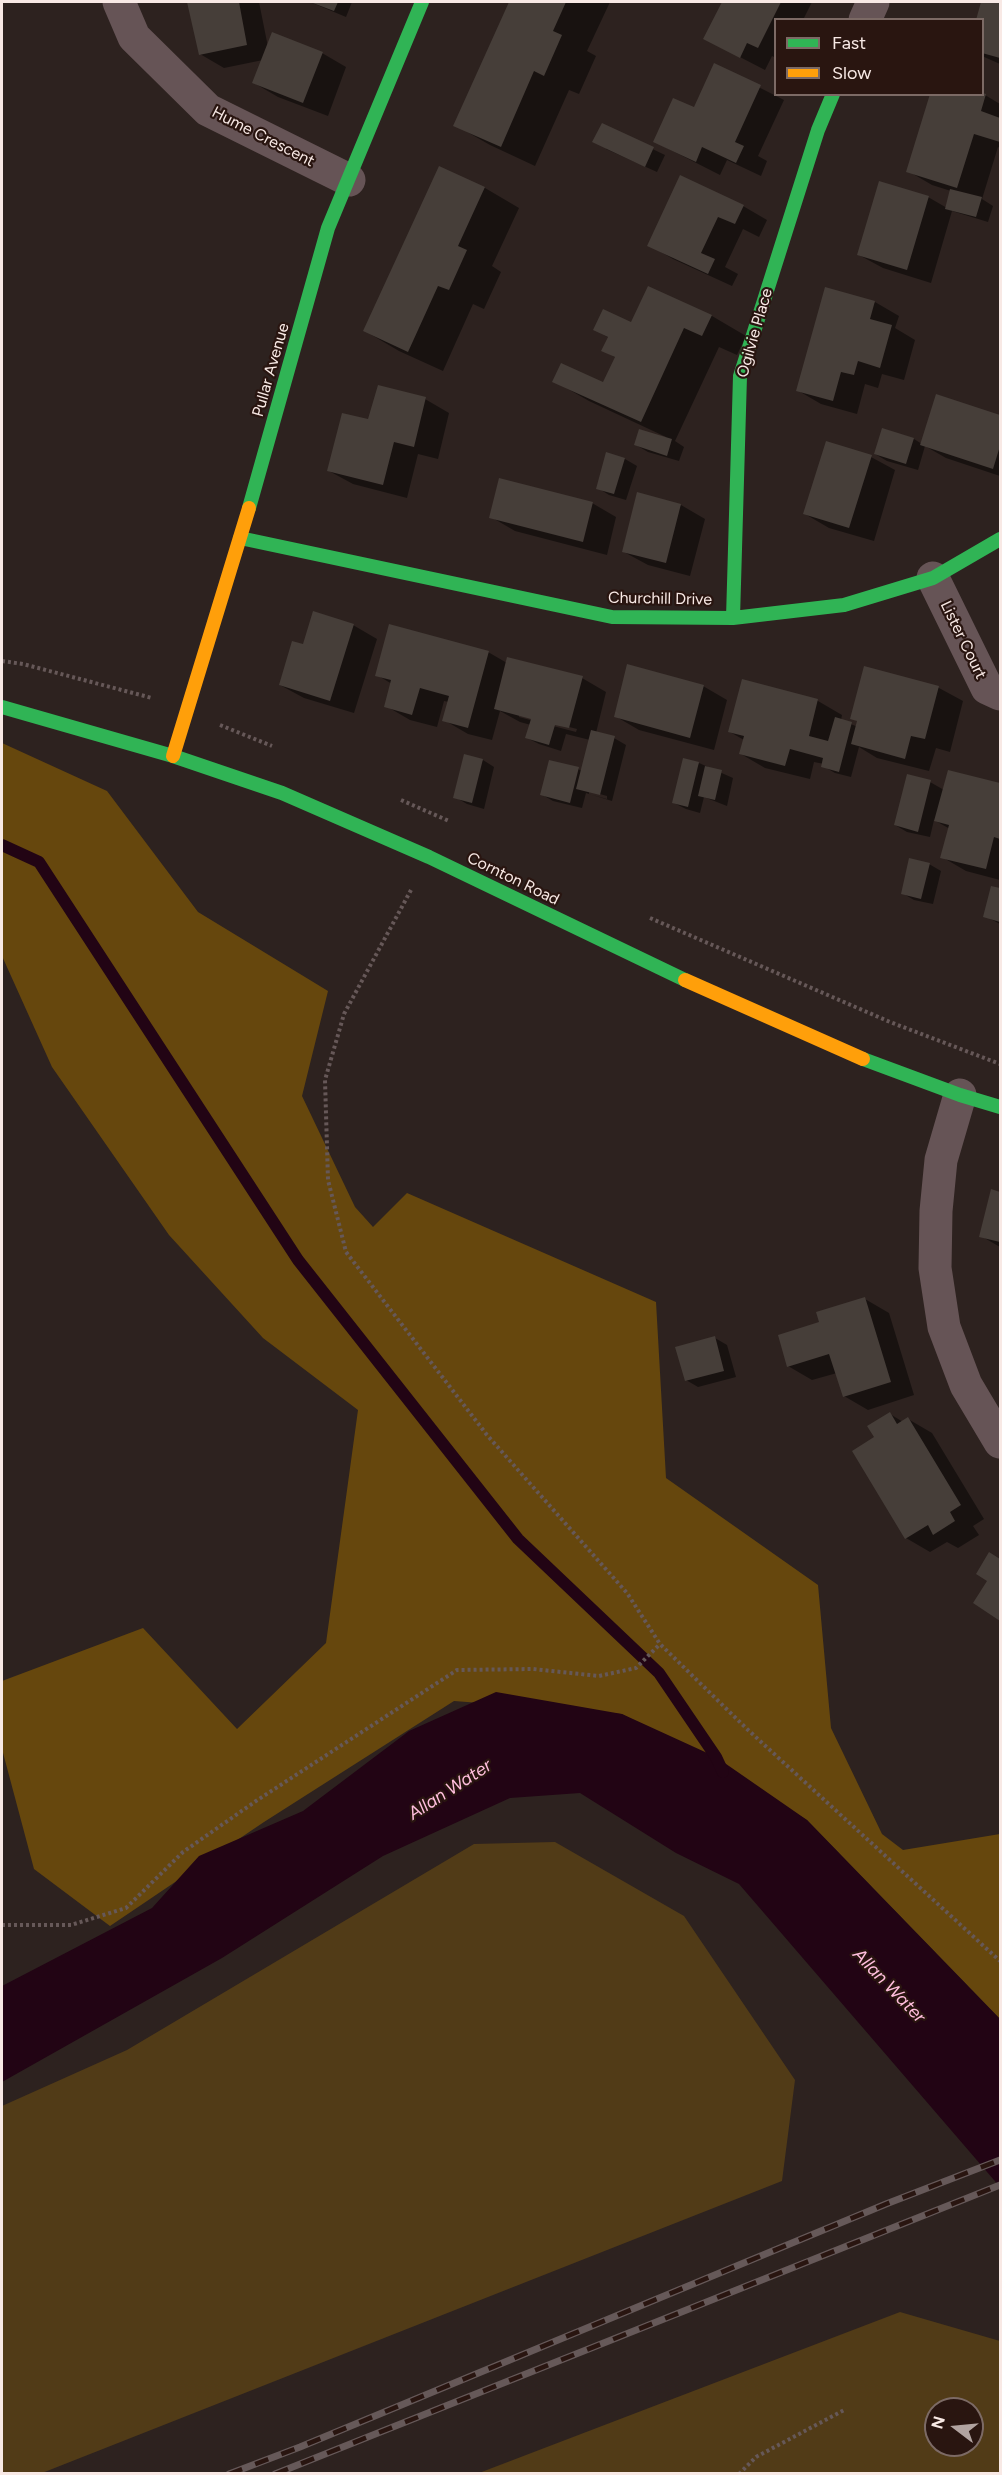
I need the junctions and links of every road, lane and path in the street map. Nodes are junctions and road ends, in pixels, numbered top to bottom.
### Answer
1 (119, 2) edge
2 (422, 2) edge
3 (873, 2) edge
4 (866, 18) edge
5 (832, 96) edge
6 (349, 180) junction
7 (240, 538) junction
8 (1000, 539) edge
9 (933, 578) junction
10 (733, 618) junction
11 (1000, 694) edge
12 (2, 706) edge
13 (173, 756) junction
14 (429, 857) junction
15 (960, 1095) junction
16 (1000, 1107) edge
17 (1000, 1442) edge
18 (660, 1644) junction
19 (2, 1925) edge
20 (1000, 1961) edge
21 (846, 2409) dead end
22 (739, 2474) edge

1 - 6 street, Hume Crescent
2 - 6 street, Pullar Avenue
3 - 4 street
5 - 10 street, Ogilvie Place
6 - 7 street, Pullar Avenue
7 - 10 street, Churchill Drive
7 - 13 street, Pullar Avenue
8 - 9 street, Churchill Drive
9 - 10 street, Churchill Drive
9 - 11 street, Lister Court
12 - 13 street, Cornton Road
13 - 14 street, Cornton Road
14 - 15 street, Cornton Road
14 - 18 path
15 - 16 street, Cornton Road
15 - 17 street
18 - 19 path
18 - 20 path
21 - 22 path

